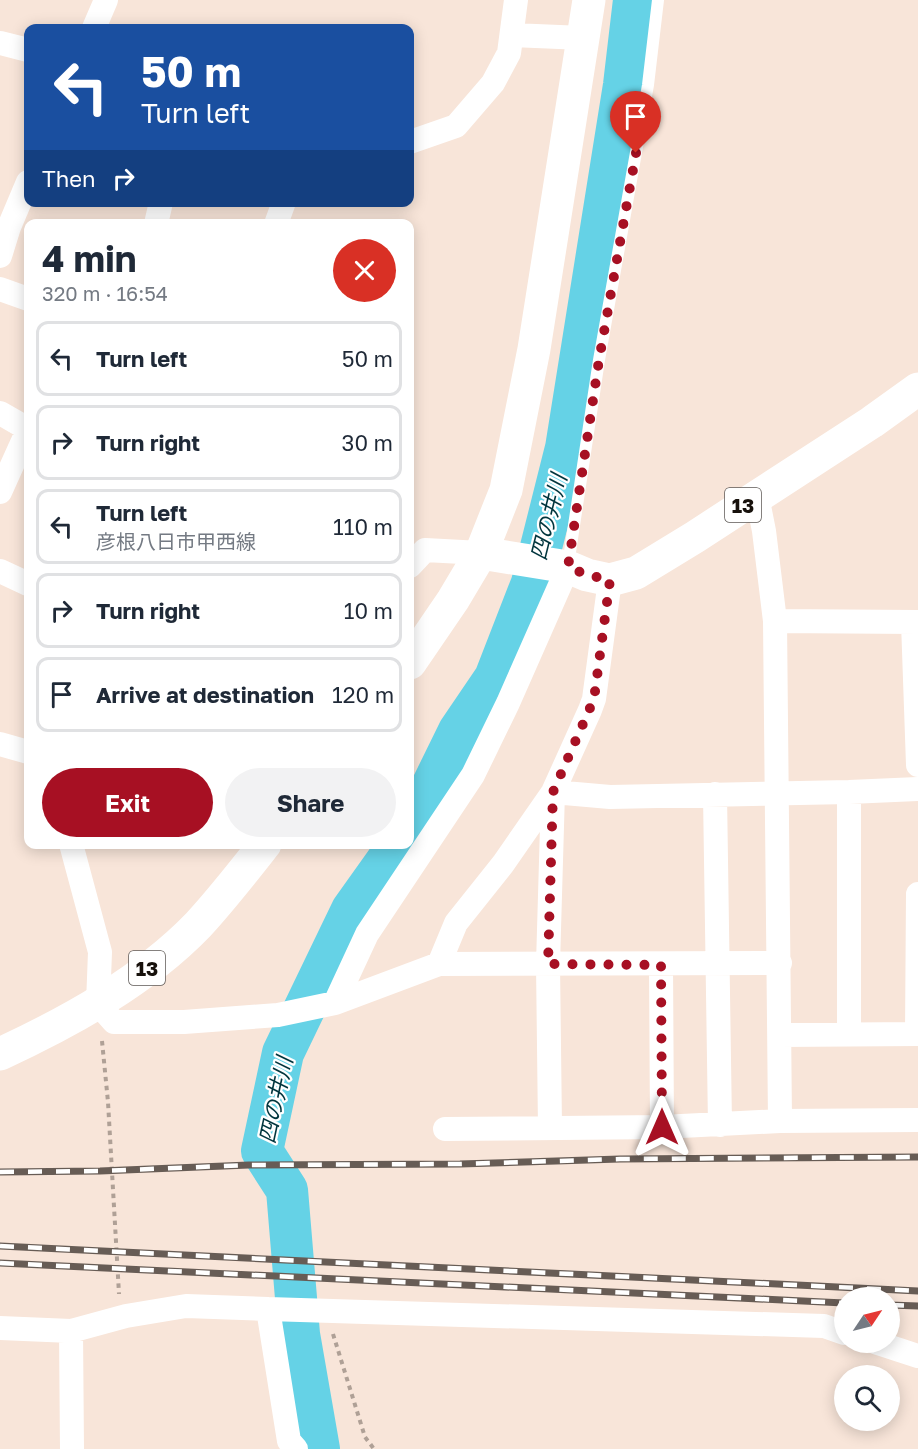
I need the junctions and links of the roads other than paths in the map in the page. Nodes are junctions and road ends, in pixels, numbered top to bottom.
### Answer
1 (106, 0) edge
2 (516, 0) edge
3 (589, 0) edge
4 (658, 0) edge
5 (96, 24) edge
6 (512, 35) junction
7 (583, 38) junction
8 (0, 43) edge
9 (24, 49) edge
10 (414, 141) edge
11 (24, 189) edge
12 (5, 225) edge
13 (0, 256) edge
14 (0, 290) edge
15 (24, 297) edge
16 (918, 389) edge
17 (0, 413) edge
18 (24, 428) edge
19 (24, 439) edge
20 (0, 492) edge
21 (757, 496) junction
22 (496, 555) junction
23 (414, 562) edge
24 (562, 566) junction
25 (0, 571) edge
26 (610, 580) junction
27 (24, 582) edge
28 (775, 621) junction
29 (915, 622) edge
30 (414, 657) edge
31 (0, 744) edge
32 (24, 751) edge
33 (918, 765) edge
34 (918, 789) edge
35 (553, 792) junction
36 (778, 792) junction
37 (849, 792) junction
38 (715, 795) junction
39 (72, 849) edge
40 (261, 849) edge
41 (918, 894) edge
42 (718, 962) junction
43 (780, 963) junction
44 (439, 964) junction
45 (548, 964) junction
46 (661, 965) junction
47 (98, 1004) junction
48 (331, 1004) junction
49 (849, 1034) junction
50 (917, 1034) edge
51 (780, 1035) junction
52 (0, 1054) edge
53 (918, 1120) edge
54 (780, 1121) junction
55 (720, 1125) junction
56 (662, 1127) junction
57 (550, 1128) junction
58 (445, 1129) dead end
59 (268, 1309) junction
60 (0, 1328) edge
61 (834, 1330) edge
62 (71, 1331) junction
63 (900, 1350) edge
64 (918, 1356) edge
65 (72, 1449) edge
66 (296, 1449) edge

1 - 5 street
2 - 6 street
3 - 7 main road
4 - 24 lane
6 - 7 street
6 - 10 street
7 - 22 main road
8 - 9 street
11 - 12 street
12 - 13 street
14 - 15 street
16 - 21 main road, 13
17 - 18 street
19 - 20 street
21 - 26 main road, 13
21 - 28 street
22 - 23 street
22 - 24 main road
22 - 30 main road
24 - 26 main road
24 - 48 street
25 - 27 street
26 - 35 street
28 - 29 street
28 - 36 street
29 - 33 street
31 - 32 street
34 - 37 street
35 - 38 street
35 - 44 street
35 - 45 street
36 - 37 street
36 - 38 street
36 - 43 street
37 - 49 street
38 - 42 street
39 - 47 street
40 - 47 main road, 13
41 - 50 street
42 - 43 street
42 - 46 street
42 - 55 street
43 - 51 street
44 - 45 street
44 - 48 street
45 - 46 street
45 - 57 street
46 - 56 street
47 - 48 street
47 - 52 main road, 13
49 - 50 street
49 - 51 street
51 - 54 street
53 - 54 street
54 - 55 street
55 - 56 street
56 - 57 street
57 - 58 street
59 - 61 street
59 - 62 street
59 - 66 street
60 - 62 street
62 - 65 street
63 - 64 street

